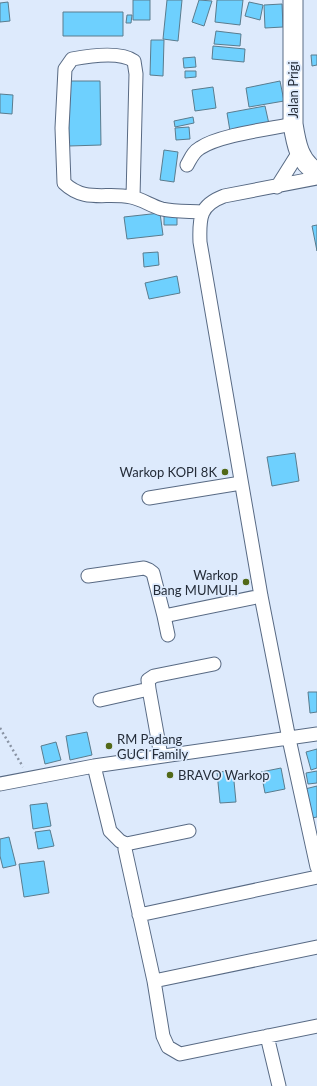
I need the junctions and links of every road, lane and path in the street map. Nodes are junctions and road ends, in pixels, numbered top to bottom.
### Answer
1 (293, 0) edge
2 (293, 124) junction
3 (299, 152) junction
4 (188, 165) dead end
5 (317, 172) edge
6 (317, 178) edge
7 (277, 187) junction
8 (133, 197) junction
9 (202, 212) junction
10 (241, 483) junction
11 (149, 498) dead end
12 (88, 576) dead end
13 (261, 596) junction
14 (164, 616) junction
15 (168, 635) dead end
16 (214, 664) dead end
17 (149, 689) junction
18 (100, 700) dead end
19 (0, 728) edge
20 (317, 734) edge
21 (289, 739) junction
22 (161, 756) junction
23 (94, 766) junction
24 (30, 778) junction
25 (0, 784) edge
26 (189, 831) dead end
27 (126, 844) junction
28 (317, 867) edge
29 (317, 877) edge
30 (139, 915) junction
31 (317, 947) edge
32 (154, 981) junction
33 (317, 1026) edge
34 (268, 1036) junction
35 (279, 1086) edge

1 - 2 street, Jalan Prigi
2 - 3 street, Jalan Prigi
2 - 4 street
3 - 5 street, Jalan Prigi
3 - 7 street
6 - 7 street
7 - 9 street
8 - 8 street
8 - 9 street
9 - 10 street
10 - 11 street
10 - 13 street
12 - 14 street
13 - 14 street
13 - 21 street
14 - 15 street
16 - 17 street
17 - 18 street
17 - 22 street
19 - 24 path
20 - 21 street
21 - 22 street
21 - 28 street
22 - 23 street
23 - 24 street
23 - 27 street
24 - 25 street
26 - 27 street
27 - 30 street
29 - 30 street
30 - 32 street
31 - 32 street
32 - 34 street
33 - 34 street
34 - 35 street

